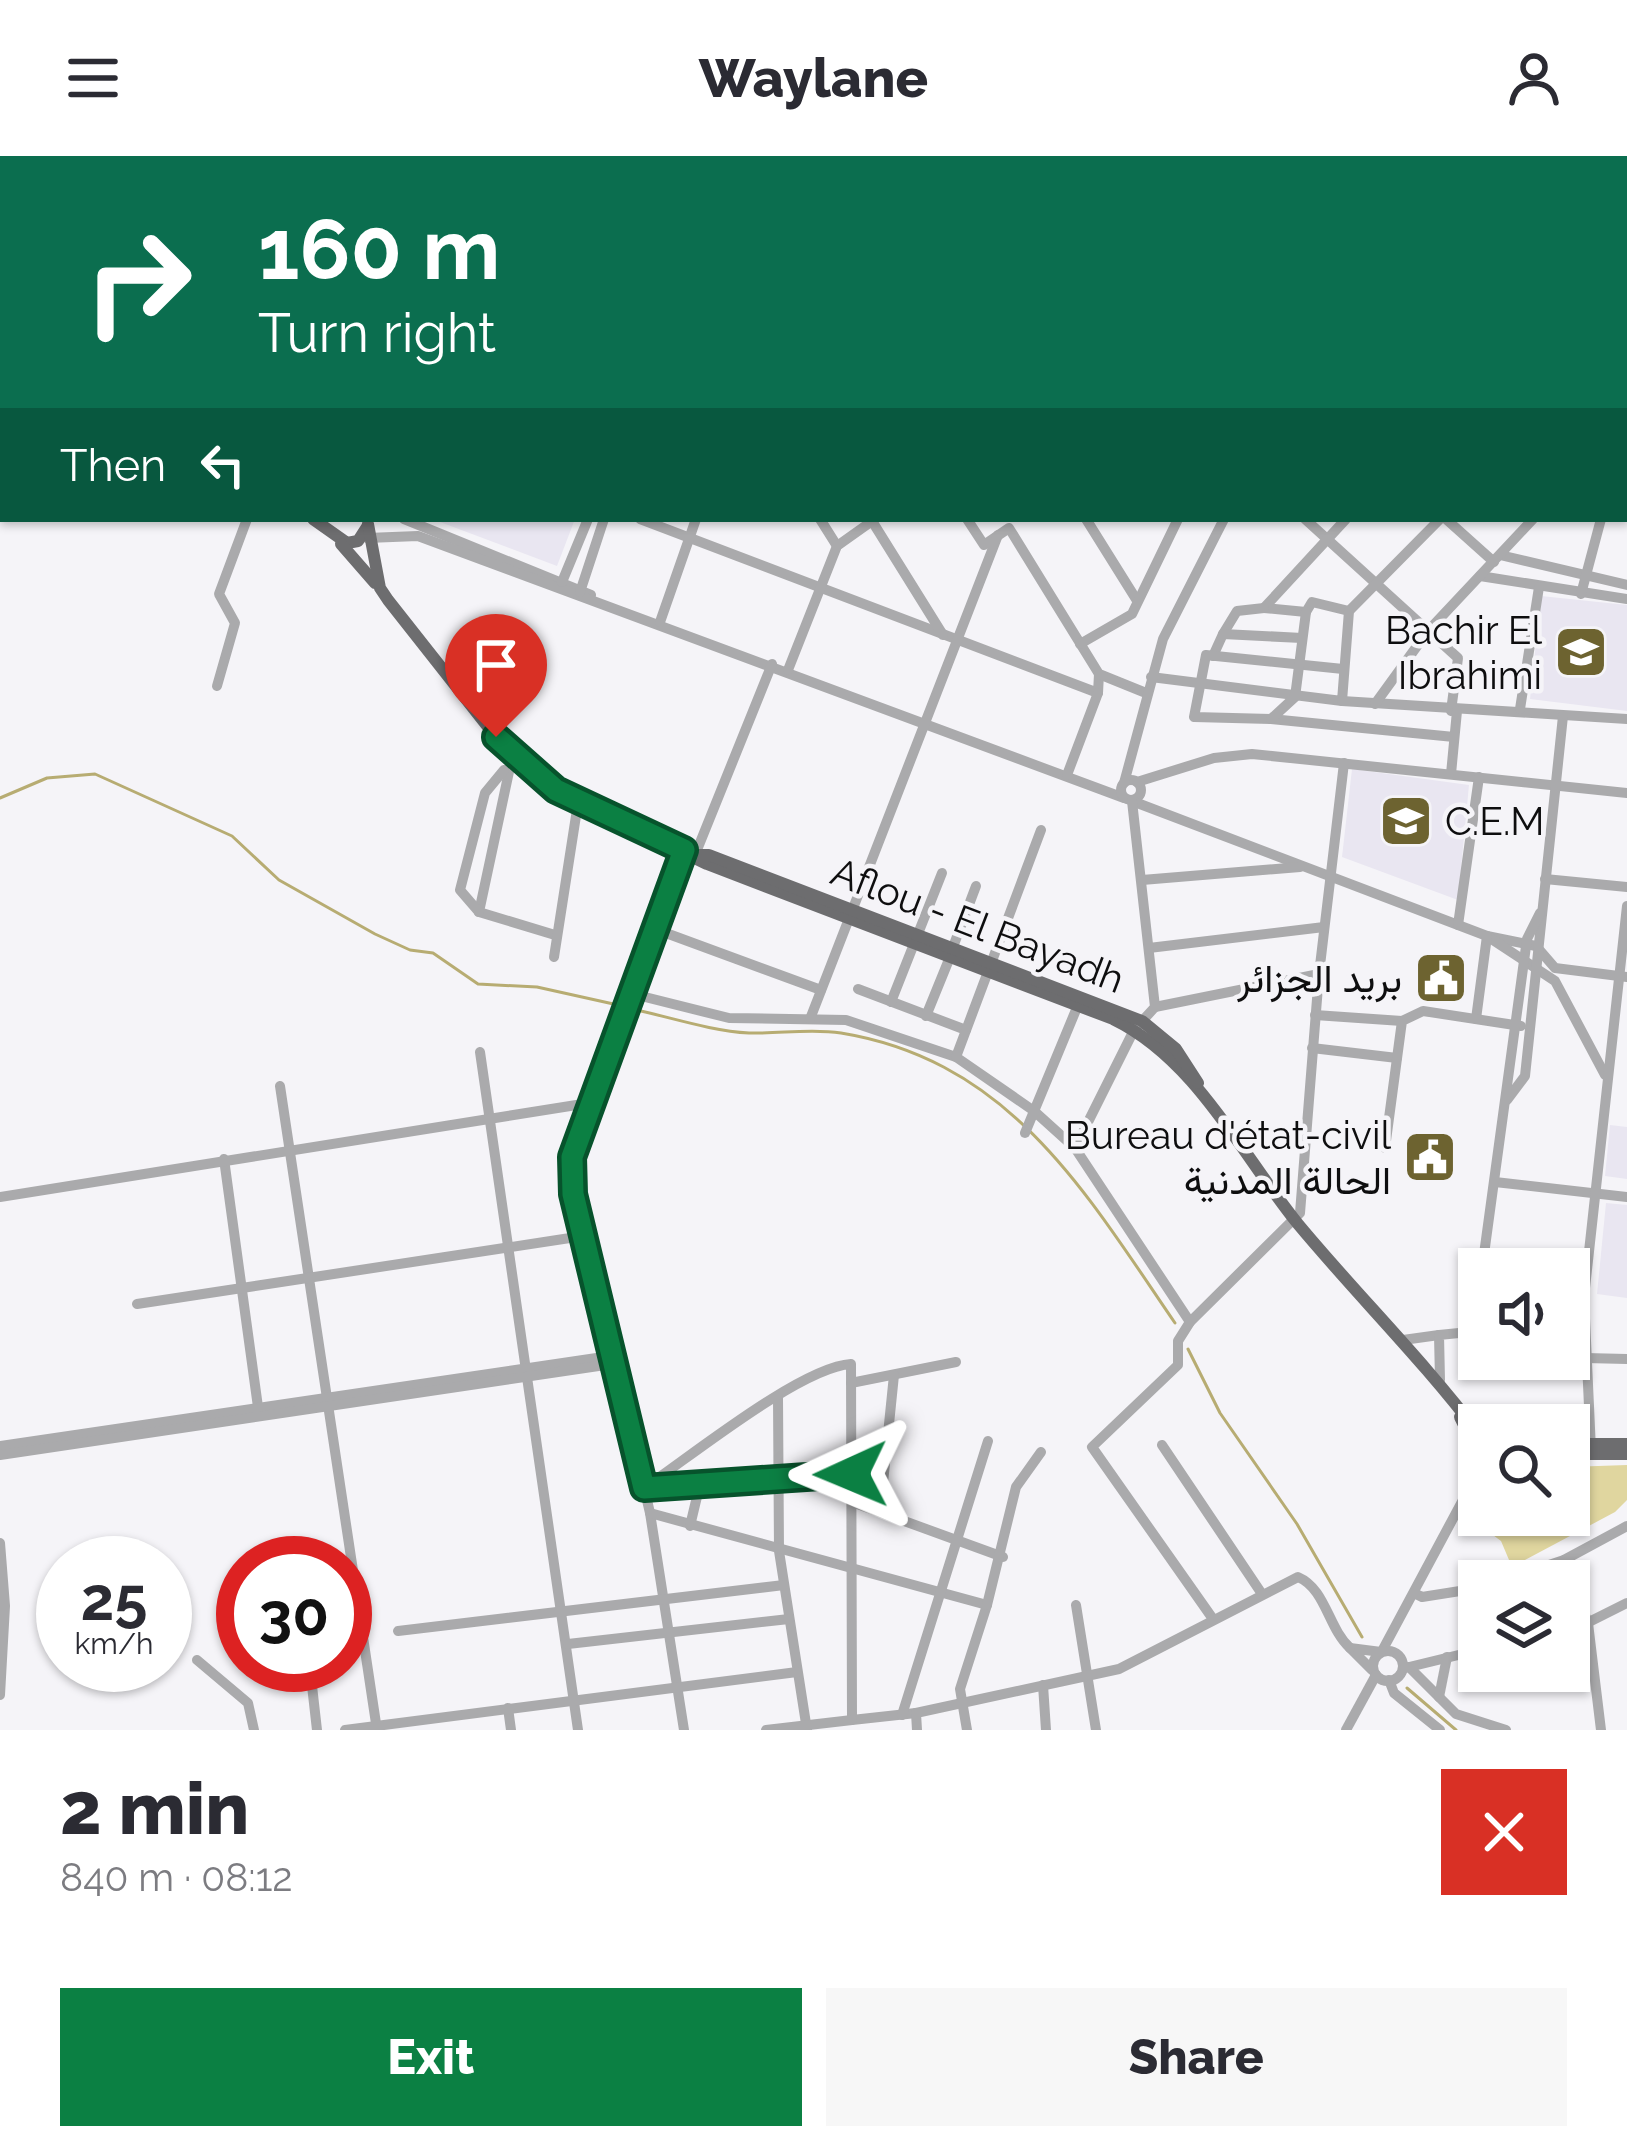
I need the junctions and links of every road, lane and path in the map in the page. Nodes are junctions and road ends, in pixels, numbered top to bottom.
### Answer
1 (246, 522) edge
2 (316, 522) edge
3 (329, 522) edge
4 (411, 522) edge
5 (587, 522) edge
6 (603, 522) edge
7 (648, 522) edge
8 (695, 522) edge
9 (822, 522) edge
10 (871, 522) edge
11 (875, 522) edge
12 (970, 522) edge
13 (1018, 522) edge
14 (1089, 522) edge
15 (1162, 522) edge
16 (1176, 522) edge
17 (1222, 522) edge
18 (1308, 522) edge
19 (1343, 522) edge
20 (1440, 522) edge
21 (1447, 522) edge
22 (1530, 522) edge
23 (1600, 522) edge
24 (366, 530) edge
25 (1004, 532) junction
26 (1170, 535) junction
27 (335, 538) junction
28 (691, 538) junction
29 (1327, 539) junction
30 (837, 546) junction
31 (1497, 558) junction
32 (1584, 574) junction
33 (1480, 576) junction
34 (561, 584) junction
35 (1377, 585) junction
36 (1627, 585) edge
37 (1539, 587) junction
38 (380, 588) junction
39 (820, 589) junction
40 (580, 592) junction
41 (1581, 595) junction
42 (1136, 599) junction
43 (1627, 599) edge
44 (1264, 608) junction
45 (1349, 611) junction
46 (1306, 612) junction
47 (660, 622) junction
48 (1429, 631) junction
49 (1223, 634) junction
50 (943, 635) junction
51 (1302, 638) junction
52 (957, 641) junction
53 (1080, 644) junction
54 (1213, 656) junction
55 (772, 664) junction
56 (1299, 666) junction
57 (1343, 669) junction
58 (788, 670) junction
59 (1099, 674) junction
60 (1151, 677) junction
61 (1200, 684) junction
62 (217, 686) dead end
63 (1098, 693) junction
64 (1146, 693) junction
65 (1295, 697) junction
66 (1342, 701) junction
67 (1375, 704) junction
68 (1520, 710) junction
69 (1454, 711) junction
70 (1563, 716) junction
71 (1271, 718) junction
72 (1627, 719) edge
73 (927, 722) junction
74 (1454, 737) junction
75 (511, 759) junction
76 (1344, 763) junction
77 (1450, 774) junction
78 (1066, 775) junction
79 (1479, 777) junction
80 (1084, 782) junction
81 (1134, 785) junction
82 (1554, 785) junction
83 (1627, 793) edge
84 (1130, 800) junction
85 (578, 803) junction
86 (1168, 817) junction
87 (1041, 830) dead end
88 (689, 853) junction
89 (1304, 866) junction
90 (942, 873) dead end
91 (1329, 876) junction
92 (1546, 879) junction
93 (1142, 880) junction
94 (976, 886) dead end
95 (1627, 887) edge
96 (1627, 906) edge
97 (479, 912) junction
98 (849, 913) junction
99 (1458, 925) junction
100 (1324, 928) junction
101 (655, 929) junction
102 (555, 934) junction
103 (1487, 935) junction
104 (916, 939) junction
105 (1532, 945) junction
106 (1149, 948) junction
107 (951, 952) junction
108 (554, 957) dead end
109 (1524, 960) junction
110 (990, 967) junction
111 (1536, 968) junction
112 (1319, 974) junction
113 (1622, 977) edge
114 (858, 989) dead end
115 (820, 990) junction
116 (633, 994) junction
117 (891, 1002) junction
118 (1078, 1005) junction
119 (1155, 1007) junction
120 (1316, 1015) junction
121 (926, 1016) junction
122 (810, 1019) junction
123 (1476, 1019) junction
124 (1402, 1021) junction
125 (1138, 1025) junction
126 (1524, 1026) junction
127 (966, 1030) junction
128 (1610, 1044) junction
129 (1591, 1047) junction
130 (1312, 1048) junction
131 (480, 1052) dead end
132 (956, 1057) junction
133 (1397, 1058) junction
134 (1606, 1076) junction
135 (280, 1086) dead end
136 (589, 1103) junction
137 (1034, 1113) junction
138 (490, 1117) junction
139 (1025, 1133) dead end
140 (290, 1148) junction
141 (1075, 1148) junction
142 (1385, 1148) dead end
143 (224, 1159) junction
144 (1495, 1182) junction
145 (1594, 1193) junction
146 (0, 1197) edge
147 (1627, 1197) edge
148 (1296, 1222) junction
149 (584, 1236) junction
150 (510, 1246) junction
151 (1485, 1248) edge
152 (1589, 1248) edge
153 (309, 1277) junction
154 (242, 1288) junction
155 (137, 1304) dead end
156 (1190, 1322) junction
157 (1458, 1333) edge
158 (1439, 1335) junction
159 (1403, 1340) junction
160 (1590, 1358) edge
161 (1627, 1359) edge
162 (611, 1360) junction
163 (956, 1362) dead end
164 (528, 1372) junction
165 (894, 1375) junction
166 (1440, 1380) junction
167 (1586, 1380) edge
168 (851, 1383) junction
169 (778, 1397) junction
170 (328, 1402) junction
171 (1456, 1404) junction
172 (259, 1407) junction
173 (1458, 1407) edge
174 (1458, 1408) edge
175 (988, 1441) dead end
176 (1627, 1444) edge
177 (0, 1445) edge
178 (1162, 1445) dead end
179 (1591, 1449) junction
180 (1041, 1452) dead end
181 (1627, 1454) edge
182 (0, 1455) edge
183 (851, 1474) junction
184 (779, 1475) junction
185 (700, 1484) junction
186 (644, 1488) junction
187 (852, 1502) junction
188 (1458, 1502) edge
189 (650, 1513) junction
190 (690, 1526) junction
191 (1627, 1526) edge
192 (956, 1541) junction
193 (0, 1543) edge
194 (779, 1551) junction
195 (1003, 1557) junction
196 (1564, 1560) edge
197 (853, 1570) junction
198 (784, 1585) junction
199 (940, 1591) junction
200 (1414, 1593) junction
201 (1458, 1593) edge
202 (1262, 1594) junction
203 (663, 1597) junction
204 (1627, 1604) edge
205 (988, 1605) junction
206 (1076, 1605) dead end
207 (562, 1608) junction
208 (789, 1619) junction
209 (1213, 1619) junction
210 (1400, 1621) junction
211 (1590, 1623) edge
212 (398, 1631) dead end
213 (668, 1633) junction
214 (1590, 1642) edge
215 (568, 1644) junction
216 (1350, 1648) junction
217 (1382, 1652) junction
218 (1398, 1654) junction
219 (1458, 1655) edge
220 (1442, 1658) junction
221 (197, 1660) dead end
222 (1406, 1668) junction
223 (797, 1672) junction
224 (1375, 1674) junction
225 (1088, 1675) junction
226 (1389, 1680) junction
227 (1043, 1685) junction
228 (677, 1688) junction
229 (313, 1692) edge
230 (0, 1695) edge
231 (1439, 1697) junction
232 (574, 1699) junction
233 (963, 1703) junction
234 (508, 1708) junction
235 (916, 1713) junction
236 (902, 1714) junction
237 (443, 1715) junction
238 (852, 1720) junction
239 (377, 1727) edge
240 (807, 1727) edge
241 (254, 1730) edge
242 (317, 1730) edge
243 (345, 1730) edge
244 (445, 1730) edge
245 (511, 1730) edge
246 (578, 1730) edge
247 (684, 1730) edge
248 (766, 1730) edge
249 (917, 1730) edge
250 (967, 1730) edge
251 (1046, 1730) edge
252 (1096, 1730) edge
253 (1346, 1730) edge
254 (1440, 1730) edge
255 (1506, 1730) edge
256 (1600, 1730) edge

1 - 62 street
2 - 27 main road
3 - 27 main road
4 - 34 street
5 - 34 street
6 - 40 street
7 - 28 street
8 - 28 street
9 - 30 street
10 - 30 street
11 - 50 street
12 - 25 street
13 - 25 street
14 - 42 street
15 - 26 street
16 - 26 street
17 - 60 street
18 - 29 street
19 - 29 street
20 - 35 street
21 - 31 street
22 - 31 street
23 - 32 street
24 - 27 main road
24 - 34 street
24 - 38 main road, Aflou - El Bayadh
25 - 52 street
25 - 53 street
26 - 42 street
27 - 38 main road
28 - 39 street
28 - 47 street
29 - 35 street
29 - 44 street
30 - 39 street
31 - 32 street
31 - 33 street
32 - 36 street
32 - 41 street
33 - 37 street
33 - 48 street
34 - 40 street
35 - 45 street
35 - 48 street
37 - 41 street
37 - 68 street
38 - 75 main road, Aflou - El Bayadh
39 - 50 street
39 - 58 street
40 - 47 street
41 - 43 street
42 - 53 street
44 - 46 street
44 - 49 street
45 - 46 street
45 - 57 street
46 - 51 street
47 - 55 street
48 - 67 street
48 - 69 street
49 - 51 street
49 - 54 street
50 - 52 street
51 - 56 street
52 - 63 street
52 - 73 street
53 - 59 street
54 - 56 street
54 - 61 street
55 - 58 street
55 - 88 street
56 - 57 street
56 - 65 street
57 - 66 street
58 - 73 street
59 - 63 street
59 - 64 street
60 - 61 street
60 - 64 street
61 - 65 street
61 - 71 street
63 - 78 street
64 - 81 street
65 - 66 street
65 - 71 street
66 - 67 street
67 - 69 street
68 - 69 street
68 - 70 street
69 - 74 street
70 - 72 street
70 - 82 street
71 - 74 street
73 - 78 street
73 - 98 street
74 - 77 street
75 - 85 main road, Aflou - El Bayadh
75 - 97 street
75 - 97 street
76 - 77 street
76 - 81 street
76 - 91 street
77 - 79 street
78 - 80 street
79 - 82 street
79 - 99 street
80 - 81 street
80 - 84 street
81 - 84 street
81 - 84 street
81 - 86 street
82 - 83 street
82 - 92 street
84 - 86 street
84 - 93 street
85 - 88 main road, Aflou - El Bayadh
85 - 102 street
86 - 89 street
87 - 110 street
88 - 98 main road, Aflou - El Bayadh
88 - 101 street
89 - 91 street
89 - 93 street
90 - 104 street
91 - 99 street
91 - 100 street
92 - 95 street
92 - 105 street
93 - 106 street
94 - 107 street
96 - 113 street
97 - 102 street
98 - 104 main road, Aflou - El Bayadh
98 - 115 street
99 - 103 street
100 - 106 street
100 - 112 street
101 - 115 street
101 - 116 street
102 - 108 street
103 - 105 street
103 - 109 street
103 - 123 street
104 - 107 main road, Aflou - El Bayadh
104 - 117 street
105 - 109 street
105 - 111 street
105 - 113 street
106 - 119 street
107 - 110 main road, Aflou - El Bayadh
107 - 121 street
109 - 111 street
109 - 126 street
110 - 118 main road, Aflou - El Bayadh
110 - 125 main road, Aflou - El Bayadh
110 - 127 street
111 - 126 street
111 - 129 street
112 - 119 street
112 - 120 street
113 - 128 street
114 - 117 street
115 - 122 street
116 - 122 street
116 - 136 street
117 - 121 street
118 - 125 main road, Aflou - El Bayadh
118 - 137 street
119 - 125 street
120 - 124 street
120 - 130 street
121 - 127 street
122 - 132 street
123 - 124 street
123 - 126 street
124 - 133 street
125 - 141 street
125 - 148 main road, Aflou - El Bayadh
126 - 144 street
127 - 132 street
128 - 129 street
128 - 134 street
129 - 134 street
130 - 133 street
130 - 148 street
131 - 138 street
132 - 137 street
133 - 142 street
134 - 145 street
135 - 140 street
136 - 138 street
136 - 149 street
137 - 139 street
137 - 141 street
138 - 140 street
138 - 150 street
140 - 143 street
140 - 153 street
141 - 156 street
143 - 146 street
143 - 154 street
144 - 145 street
144 - 151 street
145 - 147 street
145 - 152 street
148 - 156 street
148 - 159 main road, Aflou - El Bayadh
149 - 150 street
149 - 162 street
150 - 153 street
150 - 164 street
153 - 154 street
153 - 170 street
154 - 155 street
154 - 172 street
156 - 209 street
157 - 158 street
158 - 159 street
158 - 166 street
159 - 166 main road, Aflou - El Bayadh
160 - 161 street
162 - 164 street
162 - 186 street
163 - 165 street
164 - 170 street
164 - 207 street
165 - 168 street
165 - 183 street
166 - 171 main road, Aflou - El Bayadh
167 - 179 street
168 - 169 street
168 - 183 street
169 - 184 street
169 - 186 street
170 - 172 street
170 - 182 street
170 - 239 street
171 - 173 main road, Aflou - El Bayadh
171 - 174 main road, Aflou - El Bayadh
172 - 177 street
175 - 192 street
176 - 179 main road
178 - 202 street
179 - 181 main road
180 - 195 street
183 - 184 street
183 - 187 street
184 - 185 street
184 - 194 street
185 - 186 street
185 - 190 street
186 - 189 street
187 - 192 street
187 - 197 street
188 - 200 street
189 - 190 street
189 - 203 street
190 - 194 street
191 - 196 street
192 - 195 street
192 - 199 street
193 - 230 street
194 - 197 street
194 - 198 street
195 - 205 street
197 - 199 street
197 - 238 street
198 - 203 street
198 - 208 street
199 - 205 street
199 - 236 street
200 - 201 street
200 - 210 street
202 - 209 street
202 - 216 street
203 - 207 street
203 - 213 street
204 - 211 street
205 - 233 street
206 - 225 street
207 - 212 street
207 - 215 street
208 - 213 street
208 - 223 street
209 - 225 street
210 - 217 street
210 - 218 street
213 - 215 street
213 - 228 street
214 - 256 street
215 - 232 street
216 - 217 street
216 - 224 street
217 - 218 street
217 - 224 street
218 - 220 street
218 - 222 street
219 - 220 street
220 - 222 street
220 - 231 street
221 - 241 street
222 - 226 street
222 - 231 street
223 - 228 street
223 - 240 street
224 - 226 street
224 - 253 street
225 - 227 street
225 - 252 street
226 - 254 street
227 - 233 street
227 - 251 street
228 - 232 street
228 - 247 street
229 - 242 street
231 - 255 street
232 - 234 street
232 - 246 street
233 - 235 street
233 - 250 street
234 - 237 street
234 - 245 street
235 - 236 street
235 - 249 street
236 - 238 street
237 - 239 street
237 - 244 street
238 - 240 street
239 - 243 street
240 - 248 street

